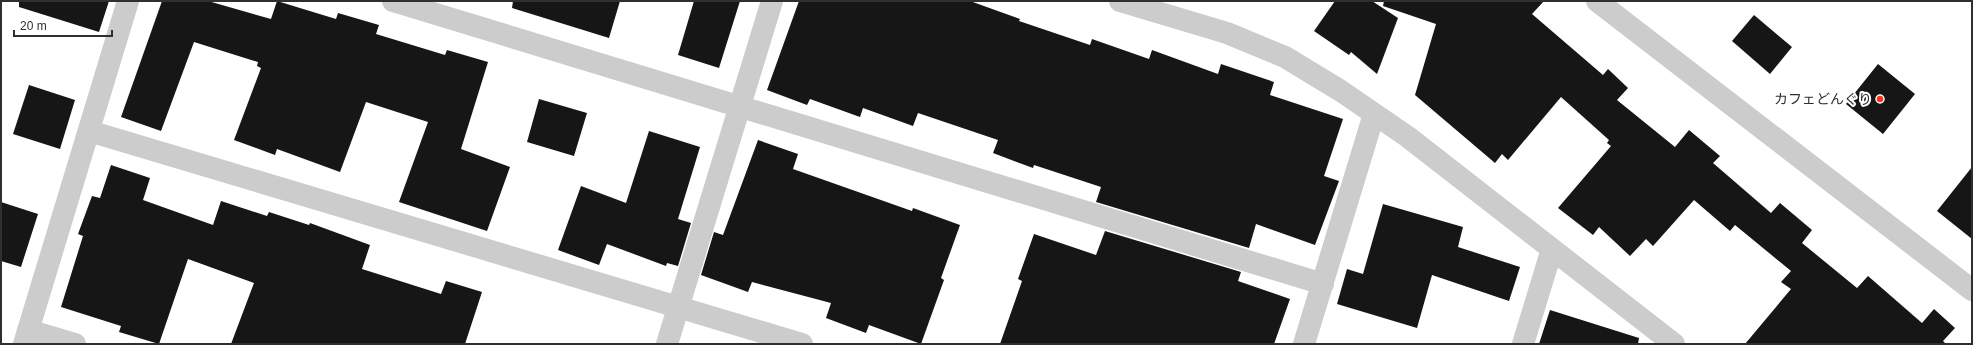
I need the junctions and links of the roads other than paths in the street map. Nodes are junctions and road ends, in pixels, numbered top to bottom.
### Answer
1 (128, 1) edge
2 (393, 1) edge
3 (772, 1) edge
4 (1120, 1) edge
5 (1598, 1) edge
6 (740, 107) junction
7 (1374, 114) junction
8 (89, 131) junction
9 (1552, 249) junction
10 (1323, 284) junction
11 (1972, 290) edge
12 (678, 307) junction
13 (26, 337) edge
14 (75, 344) edge
15 (667, 344) edge
16 (802, 344) edge
17 (1304, 344) edge
18 (1523, 344) edge
19 (1674, 344) edge

1 - 8 street
2 - 6 street
3 - 6 street
4 - 7 street
5 - 11 street
6 - 10 street
6 - 12 street
7 - 9 street
7 - 10 street
8 - 12 street
8 - 13 street
9 - 18 street
9 - 19 street
10 - 17 street
12 - 15 street
12 - 16 street
13 - 14 street

